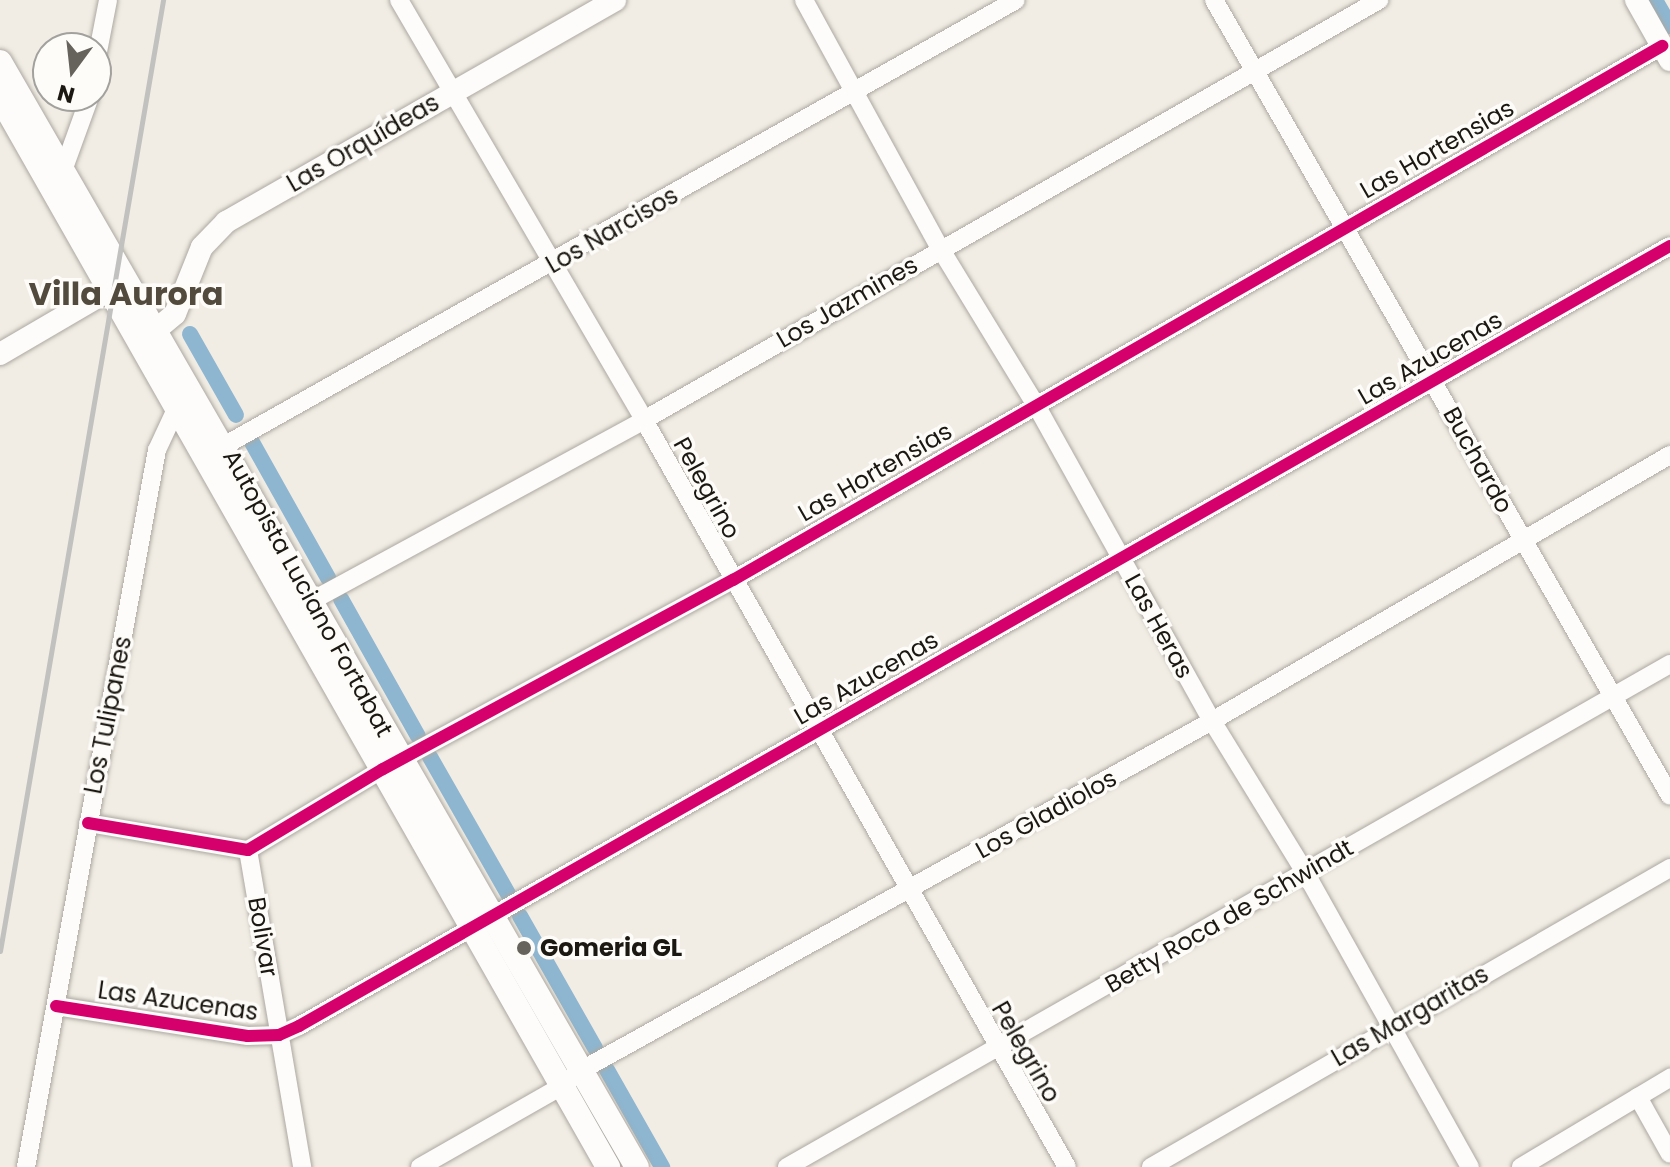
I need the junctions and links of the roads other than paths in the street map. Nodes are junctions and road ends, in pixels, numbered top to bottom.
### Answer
1 (108, 0) edge
2 (399, 0) edge
3 (615, 0) edge
4 (804, 0) edge
5 (1016, 0) edge
6 (1214, 0) edge
7 (1379, 0) edge
8 (1636, 0) edge
9 (102, 32) edge
10 (1666, 53) edge
11 (0, 62) edge
12 (1254, 70) junction
13 (856, 90) junction
14 (450, 92) junction
15 (0, 97) edge
16 (84, 112) edge
17 (64, 168) junction
18 (1347, 225) junction
19 (1670, 246) edge
20 (940, 248) junction
21 (551, 265) junction
22 (119, 284) junction
23 (157, 329) junction
24 (0, 354) edge
25 (1434, 382) junction
26 (1036, 405) junction
27 (176, 409) junction
28 (644, 420) junction
29 (216, 451) junction
30 (1670, 455) edge
31 (1524, 541) junction
32 (1122, 558) junction
33 (733, 580) junction
34 (313, 600) junction
35 (1670, 664) edge
36 (1613, 697) junction
37 (1212, 721) junction
38 (817, 731) junction
39 (392, 764) junction
40 (1670, 796) edge
41 (88, 823) junction
42 (248, 850) junction
43 (1670, 868) edge
44 (1305, 872) junction
45 (910, 890) junction
46 (494, 916) junction
47 (472, 929) junction
48 (56, 1006) junction
49 (1392, 1026) junction
50 (279, 1035) junction
51 (999, 1049) junction
52 (571, 1078) junction
53 (1670, 1078) edge
54 (1638, 1097) junction
55 (1670, 1154) edge
56 (26, 1167) edge
57 (302, 1167) edge
58 (420, 1167) edge
59 (608, 1167) edge
60 (637, 1167) edge
61 (787, 1167) edge
62 (1067, 1167) edge
63 (1151, 1167) edge
64 (1470, 1167) edge
65 (1521, 1167) edge

1 - 9 street
2 - 14 street, Pelegrino
3 - 14 street, Las Orquídeas
4 - 13 street, Las Heras
5 - 13 street, Los Narcisos
6 - 12 street, Buchardo
7 - 12 street, Los Jazmines
8 - 10 street
10 - 18 street, Las Hortensias
11 - 17 main road, Autopista Luciano Fortabat
12 - 18 street, Buchardo
12 - 20 street, Los Jazmines
13 - 20 street, Las Heras
13 - 21 street, Los Narcisos
14 - 21 street, Pelegrino
14 - 23 street, Las Orquídeas
15 - 22 main road, Autopista Luciano Fortabat
16 - 17 street
17 - 22 main road, Autopista Luciano Fortabat
18 - 25 street, Buchardo
18 - 26 street, Las Hortensias
19 - 25 street, Las Azucenas
20 - 26 street, Las Heras
20 - 28 street, Los Jazmines
21 - 28 street, Pelegrino
21 - 29 street, Los Narcisos
22 - 23 main road, Autopista Luciano Fortabat
22 - 24 street
22 - 27 main road, Autopista Luciano Fortabat
23 - 29 main road, Autopista Luciano Fortabat
25 - 31 street, Buchardo
25 - 32 street, Las Azucenas
26 - 32 street, Las Heras
26 - 33 street, Las Hortensias
27 - 29 main road, Autopista Luciano Fortabat
27 - 41 street, Los Tulipanes
28 - 33 street, Pelegrino
28 - 34 street, Los Jazmines
29 - 34 main road, Autopista Luciano Fortabat
29 - 39 main road, Autopista Luciano Fortabat
30 - 31 street, Los Gladiolos
31 - 36 street, Buchardo
31 - 37 street, Los Gladiolos
32 - 37 street, Las Heras
32 - 38 street, Las Azucenas
33 - 38 street, Pelegrino
33 - 39 street, Las Hortensias
34 - 39 main road, Autopista Luciano Fortabat
35 - 36 street, Betty Roca de Schwindt
36 - 40 street, Buchardo
36 - 44 street, Betty Roca de Schwindt
37 - 44 street, Las Heras
37 - 45 street, Los Gladiolos
38 - 45 street, Pelegrino
38 - 46 street, Las Azucenas
39 - 42 street, Las Hortensias
39 - 46 main road, Autopista Luciano Fortabat
39 - 47 main road, Autopista Luciano Fortabat
41 - 42 street
41 - 48 street, Los Tulipanes
42 - 50 street, Bolivar
43 - 49 street, Las Margaritas
44 - 49 street, Las Heras
44 - 51 street, Betty Roca de Schwindt
45 - 51 street, Pelegrino
45 - 52 street, Los Gladiolos
46 - 47 street, Las Azucenas
46 - 52 main road, Autopista Luciano Fortabat
47 - 50 street, Las Azucenas
47 - 52 main road, Autopista Luciano Fortabat
48 - 50 street, Las Azucenas
48 - 56 street, Los Tulipanes
49 - 63 street, Las Margaritas
49 - 64 street, Las Heras
50 - 57 street, Bolivar
51 - 61 street, Betty Roca de Schwindt
51 - 62 street, Pelegrino
52 - 58 street, Los Gladiolos
52 - 59 main road, Autopista Luciano Fortabat
52 - 60 main road, Autopista Luciano Fortabat
53 - 54 street
54 - 55 street
54 - 65 street

